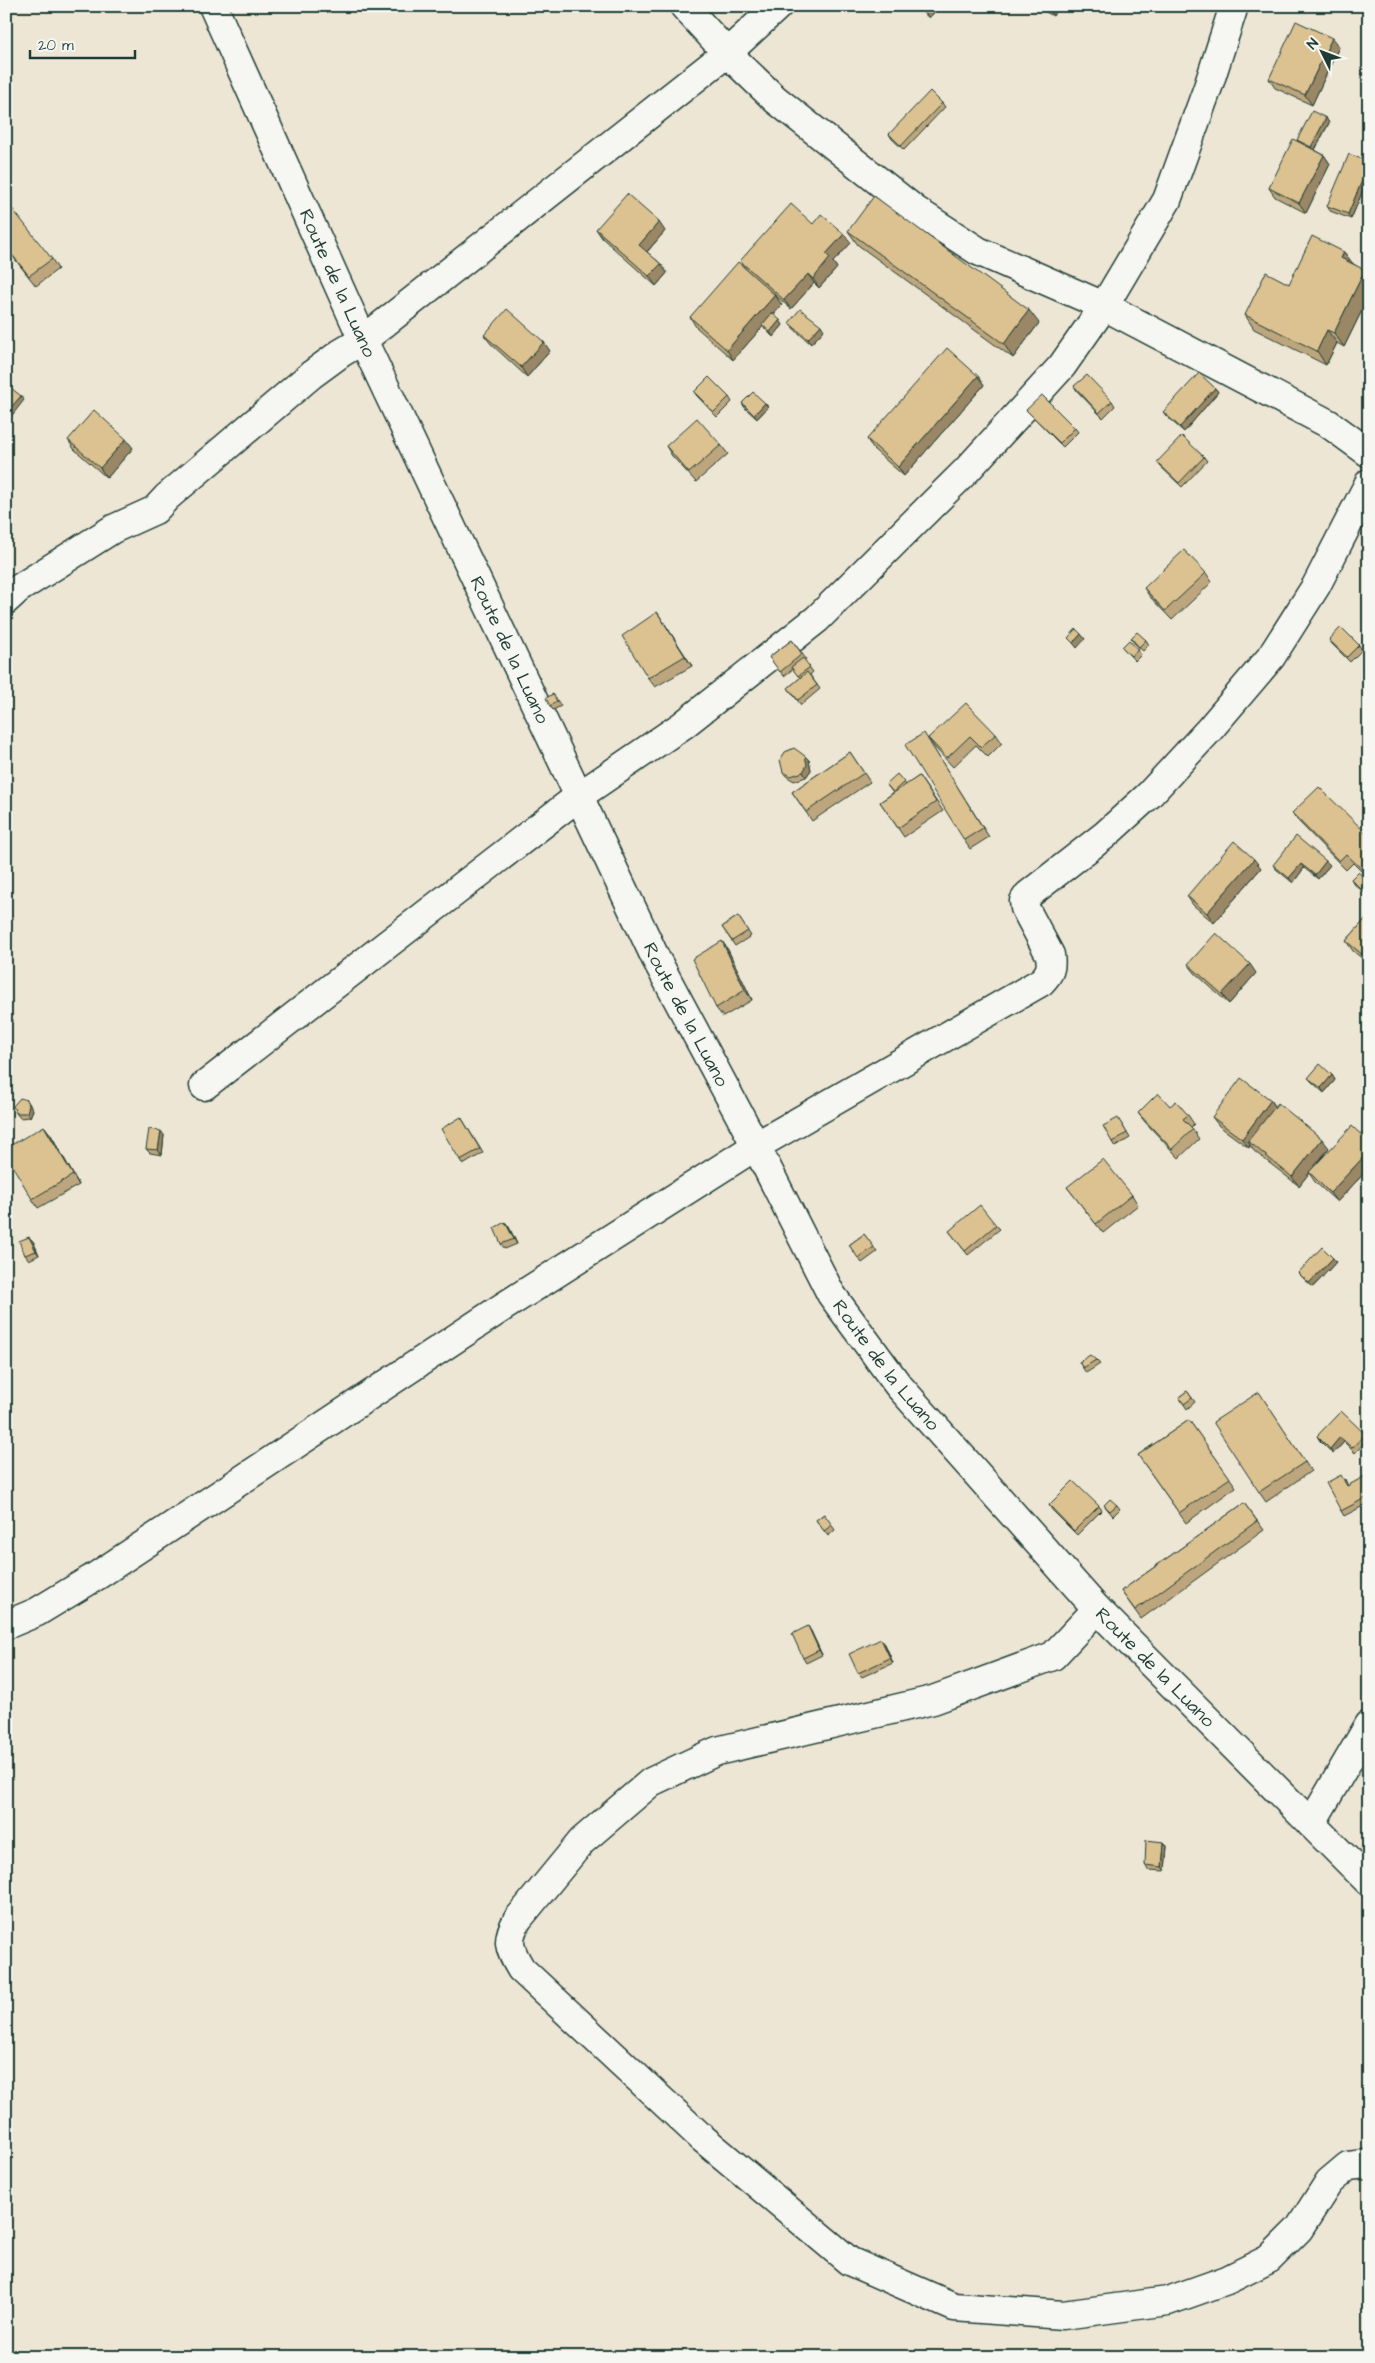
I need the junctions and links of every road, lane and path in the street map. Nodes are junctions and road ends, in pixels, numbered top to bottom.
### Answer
1 (213, 6) edge
2 (684, 6) edge
3 (778, 6) edge
4 (1234, 6) edge
5 (727, 53) junction
6 (1104, 306) junction
7 (363, 340) junction
8 (1369, 453) edge
9 (1369, 483) edge
10 (6, 600) edge
11 (579, 796) junction
12 (204, 1086) dead end
13 (756, 1146) junction
14 (1097, 1609) junction
15 (6, 1626) edge
16 (1369, 1725) edge
17 (1311, 1824) junction
18 (1369, 1882) edge
19 (1369, 2166) edge

1 - 7 street, Route de la Luano
2 - 5 street
3 - 5 street
4 - 6 street
5 - 6 street
5 - 7 street
6 - 8 street
6 - 11 street
7 - 10 street
7 - 11 street, Route de la Luano
9 - 13 street
11 - 12 street
11 - 13 street, Route de la Luano
13 - 14 street, Route de la Luano
13 - 15 street
14 - 17 street, Route de la Luano
14 - 19 street
16 - 17 street
17 - 18 street, Route de la Luano

